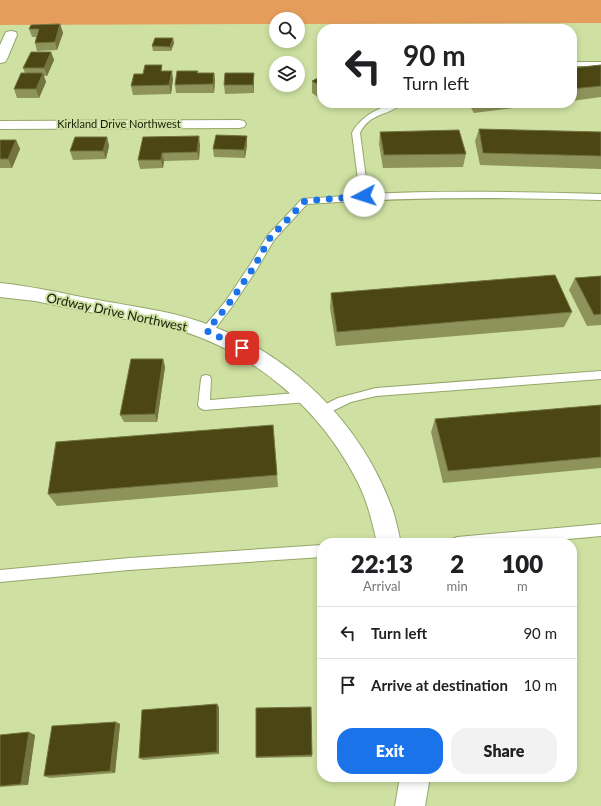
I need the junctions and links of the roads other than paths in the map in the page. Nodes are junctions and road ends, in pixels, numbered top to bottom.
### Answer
1 (11, 35) dead end
2 (0, 59) edge
3 (577, 64) edge
4 (601, 64) edge
5 (389, 108) edge
6 (239, 124) dead end
7 (0, 125) edge
8 (364, 196) junction
9 (601, 197) edge
10 (0, 290) edge
11 (207, 331) junction
12 (601, 375) edge
13 (206, 379) dead end
14 (308, 397) junction
15 (322, 411) junction
16 (601, 530) edge
17 (388, 538) edge
18 (512, 538) edge
19 (317, 551) edge
20 (0, 576) edge
21 (414, 782) edge
22 (410, 806) edge

1 - 2 street
3 - 4 lane
5 - 8 lane
6 - 7 street, Kirkland Drive Northwest
8 - 9 lane
8 - 11 lane
10 - 11 street, Ordway Drive Northwest
11 - 14 street, Ordway Drive Northwest
12 - 15 lane
13 - 14 lane
14 - 15 street, Ordway Drive Northwest
15 - 17 street, Ordway Drive Northwest
16 - 18 lane
19 - 20 lane
21 - 22 street

